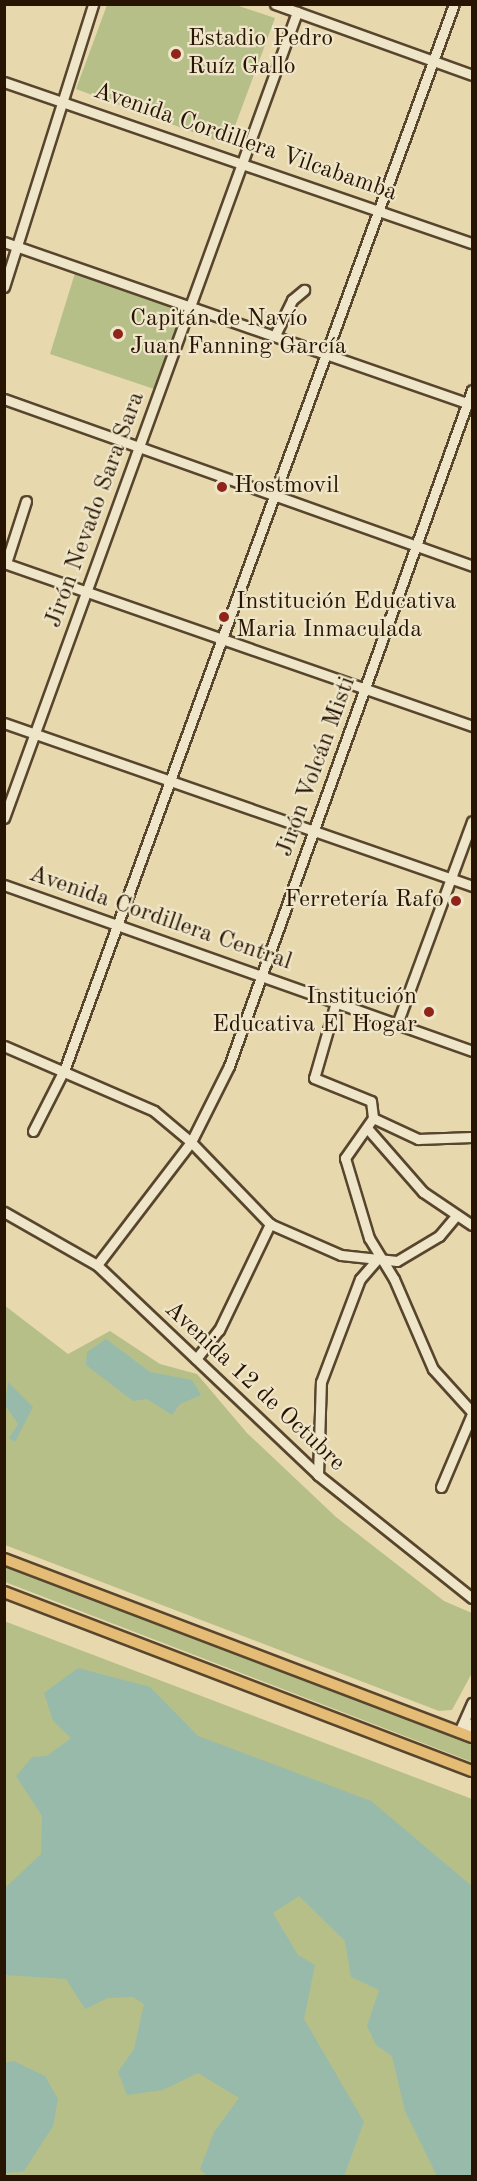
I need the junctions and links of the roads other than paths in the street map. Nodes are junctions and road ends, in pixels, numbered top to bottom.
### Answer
1 (93, 4) edge
2 (275, 4) edge
3 (454, 4) edge
4 (297, 12) junction
5 (433, 60) junction
6 (472, 75) edge
7 (4, 82) edge
8 (60, 99) junction
9 (241, 163) junction
10 (375, 210) junction
11 (4, 242) edge
12 (472, 243) edge
13 (16, 246) junction
14 (4, 287) edge
15 (304, 290) dead end
16 (191, 304) junction
17 (276, 333) junction
18 (324, 350) junction
19 (472, 390) edge
20 (4, 399) edge
21 (470, 404) edge
22 (140, 446) junction
23 (273, 494) junction
24 (26, 501) dead end
25 (416, 548) junction
26 (5, 563) edge
27 (472, 566) edge
28 (88, 592) junction
29 (220, 638) junction
30 (367, 688) junction
31 (4, 723) edge
32 (472, 726) edge
33 (36, 734) junction
34 (170, 778) junction
35 (4, 818) edge
36 (472, 821) edge
37 (315, 827) junction
38 (451, 879) junction
39 (4, 885) edge
40 (472, 886) edge
41 (117, 924) junction
42 (262, 975) junction
43 (336, 1002) junction
44 (397, 1024) junction
45 (4, 1046) edge
46 (472, 1051) edge
47 (65, 1068) junction
48 (373, 1118) junction
49 (367, 1128) junction
50 (33, 1131) dead end
51 (472, 1137) edge
52 (191, 1142) junction
53 (4, 1212) edge
54 (456, 1217) junction
55 (270, 1224) junction
56 (472, 1225) edge
57 (378, 1258) junction
58 (97, 1265) junction
59 (196, 1359) junction
60 (472, 1413) edge
61 (318, 1475) junction
62 (441, 1487) dead end
63 (4, 1558) edge
64 (4, 1592) edge
65 (472, 1598) edge
66 (472, 1703) edge
67 (472, 1724) edge
68 (465, 1735) edge
69 (472, 1771) edge

1 - 8 street
2 - 4 street
3 - 5 street
4 - 5 street
4 - 9 street, Jirón Nevado Sara Sara
5 - 6 street
5 - 10 street
7 - 8 street, Avenida Cordillera Vilcabamba
8 - 9 street, Avenida Cordillera Vilcabamba
8 - 13 street
9 - 10 street, Avenida Cordillera Vilcabamba
9 - 16 street, Jirón Nevado Sara Sara
10 - 12 street, Avenida Cordillera Vilcabamba
10 - 18 street
11 - 13 street
13 - 14 street
13 - 16 street
15 - 17 street
16 - 17 street
16 - 22 street, Jirón Nevado Sara Sara
17 - 18 street
18 - 21 street
18 - 23 street
19 - 21 street, Jirón Volcán Misti
20 - 22 street
21 - 25 street, Jirón Volcán Misti
22 - 23 street
22 - 28 street, Jirón Nevado Sara Sara
23 - 25 street
23 - 29 street
24 - 26 street
25 - 27 street
25 - 30 street, Jirón Volcán Misti
26 - 28 street
28 - 29 street
28 - 33 street, Jirón Nevado Sara Sara
29 - 30 street
29 - 34 street
30 - 32 street
30 - 37 street, Jirón Volcán Misti
31 - 33 street
33 - 34 street
33 - 35 street, Jirón Nevado Sara Sara
34 - 37 street
34 - 41 street
36 - 38 street
37 - 38 street
37 - 42 street, Jirón Volcán Misti
38 - 40 street
38 - 44 street
39 - 41 street, Avenida Cordillera Central
41 - 42 street, Avenida Cordillera Central
41 - 47 street
42 - 43 street, Avenida Cordillera Central
42 - 52 street, Jirón Volcán Misti
43 - 44 street, Avenida Cordillera Central
43 - 48 street
44 - 46 street, Avenida Cordillera Central
45 - 47 street
47 - 50 street
47 - 52 street
48 - 49 street
48 - 51 street
49 - 54 street
49 - 57 street
52 - 55 street
52 - 58 street, Jirón Volcán Misti
53 - 58 street, Avenida 12 de Octubre
54 - 56 street
54 - 57 street
55 - 57 street
55 - 59 street
57 - 60 street
57 - 61 street
58 - 59 street, Avenida 12 de Octubre
59 - 61 street, Avenida 12 de Octubre
60 - 62 street
61 - 65 street, Avenida 12 de Octubre
63 - 68 main road
64 - 69 main road
66 - 68 street
67 - 68 street

